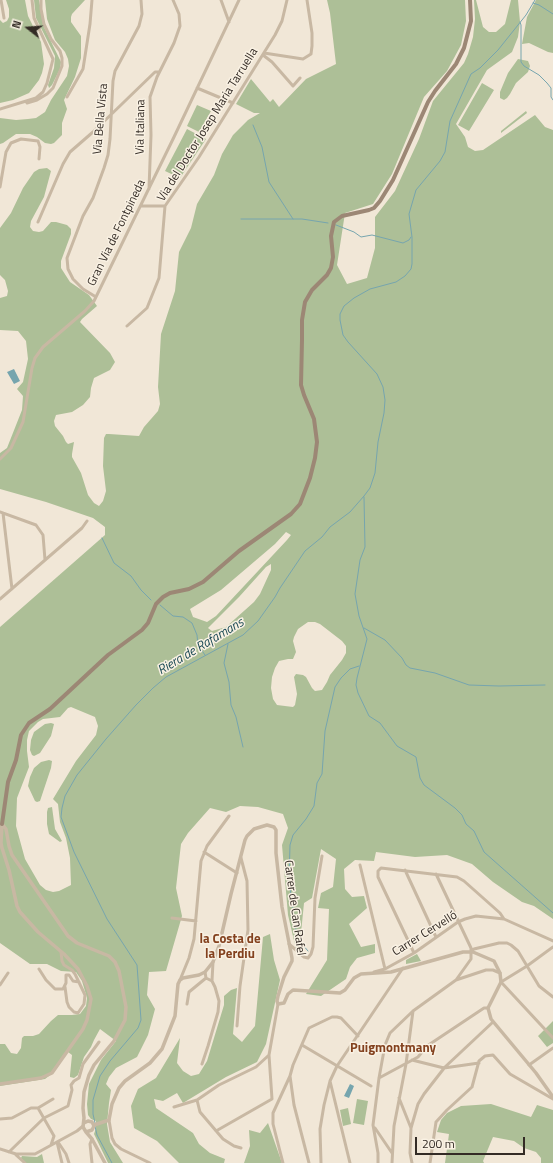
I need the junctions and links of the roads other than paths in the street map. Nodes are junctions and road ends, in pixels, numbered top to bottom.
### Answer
1 (1, 0) edge
2 (32, 0) edge
3 (41, 0) edge
4 (92, 0) edge
5 (141, 0) edge
6 (174, 0) edge
7 (221, 0) edge
8 (239, 0) edge
9 (287, 0) edge
10 (307, 0) edge
11 (470, 0) edge
12 (4, 18) dead end
13 (230, 22) junction
14 (263, 54) junction
15 (159, 72) junction
16 (300, 78) dead end
17 (197, 88) junction
18 (67, 97) dead end
19 (233, 103) junction
20 (20, 104) junction
21 (0, 109) edge
22 (111, 114) junction
23 (39, 159) dead end
24 (0, 187) edge
25 (149, 190) junction
26 (141, 206) junction
27 (165, 206) junction
28 (38, 222) dead end
29 (96, 297) junction
30 (127, 326) dead end
31 (0, 459) edge
32 (1, 513) edge
33 (87, 521) dead end
34 (45, 560) junction
35 (12, 588) junction
36 (0, 599) edge
37 (229, 816) dead end
38 (2, 824) junction
39 (204, 852) junction
40 (322, 856) dead end
41 (241, 858) junction
42 (360, 865) dead end
43 (405, 870) junction
44 (236, 873) junction
45 (436, 874) junction
46 (172, 918) dead end
47 (504, 919) junction
48 (196, 921) junction
49 (458, 922) junction
50 (436, 938) junction
51 (553, 941) edge
52 (289, 944) junction
53 (553, 947) edge
54 (471, 951) junction
55 (61, 952) junction
56 (414, 953) junction
57 (213, 962) junction
58 (527, 966) junction
59 (403, 968) junction
60 (39, 969) dead end
61 (385, 969) junction
62 (205, 972) junction
63 (374, 972) junction
64 (8, 973) dead end
65 (500, 973) junction
66 (206, 978) junction
67 (180, 980) junction
68 (456, 980) junction
69 (79, 982) junction
70 (212, 982) junction
71 (501, 982) junction
72 (0, 985) edge
73 (64, 986) junction
74 (553, 997) edge
75 (187, 1004) dead end
76 (278, 1004) junction
77 (488, 1008) junction
78 (413, 1011) junction
79 (493, 1022) junction
80 (237, 1026) dead end
81 (358, 1036) junction
82 (553, 1038) edge
83 (99, 1042) dead end
84 (302, 1045) junction
85 (553, 1048) edge
86 (269, 1055) junction
87 (412, 1060) junction
88 (479, 1063) junction
89 (202, 1064) dead end
90 (406, 1064) junction
91 (529, 1065) junction
92 (337, 1066) junction
93 (444, 1068) junction
94 (290, 1076) junction
95 (379, 1078) junction
96 (330, 1081) junction
97 (0, 1084) edge
98 (371, 1086) dead end
99 (281, 1095) junction
100 (399, 1098) junction
101 (553, 1098) edge
102 (53, 1099) dead end
103 (272, 1099) junction
104 (197, 1100) junction
105 (174, 1107) dead end
106 (38, 1108) junction
107 (84, 1116) junction
108 (44, 1118) junction
109 (0, 1119) edge
110 (107, 1121) junction
111 (83, 1124) junction
112 (92, 1125) junction
113 (373, 1126) junction
114 (411, 1128) junction
115 (77, 1131) junction
116 (86, 1131) junction
117 (216, 1131) junction
118 (92, 1139) junction
119 (58, 1142) junction
120 (50, 1146) junction
121 (0, 1148) edge
122 (242, 1148) dead end
123 (9, 1152) junction
124 (392, 1153) junction
125 (16, 1154) junction
126 (143, 1161) edge
127 (25, 1163) edge
128 (62, 1163) edge
129 (69, 1163) edge
130 (92, 1163) edge
131 (105, 1163) edge
132 (150, 1163) edge
133 (283, 1163) edge
134 (309, 1163) edge
135 (322, 1163) edge
136 (350, 1163) edge
137 (378, 1163) edge
138 (392, 1163) edge
139 (412, 1163) edge
140 (430, 1163) edge

1 - 12 street
2 - 20 street
3 - 20 street
4 - 18 street
5 - 22 street, Via Bella Vista
6 - 15 street, Via Italiana
7 - 13 street
8 - 13 street, Gran Via de Fontpineda
9 - 14 street, Via del Doctor Josep Maria Tarruella
10 - 14 street
11 - 38 main road
13 - 17 street, Gran Via de Fontpineda
14 - 16 street
14 - 19 street, Via del Doctor Josep Maria Tarruella
15 - 22 street
15 - 25 street, Via Italiana
17 - 19 street
17 - 25 street, Gran Via de Fontpineda
19 - 27 street, Via del Doctor Josep Maria Tarruella
20 - 21 street
22 - 28 street
22 - 29 street, Via Bella Vista
23 - 24 street
25 - 26 street, Gran Via de Fontpineda
26 - 27 street
26 - 29 street, Gran Via de Fontpineda
27 - 30 street, Via del Doctor Josep Maria Tarruella
29 - 31 street, Gran Via de Fontpineda
32 - 34 street
32 - 35 street
33 - 34 street
34 - 35 street
35 - 36 street
37 - 39 street
38 - 55 street
38 - 107 street
39 - 44 street
39 - 48 street
40 - 52 street
41 - 44 street, Carrer de Can Rafel
41 - 52 street, Carrer de Can Rafel
41 - 80 street
42 - 61 street
43 - 45 street
43 - 50 street
43 - 56 street
44 - 57 street, Carrer de Can Rafel
45 - 47 street
45 - 49 street
46 - 48 street
47 - 49 street, Carrer Cervelló
47 - 51 street, Carrer Cervelló
48 - 67 street
49 - 50 street, Carrer Cervelló
49 - 54 street
50 - 56 street, Carrer Cervelló
52 - 76 street, Carrer de Can Rafel
53 - 58 street
54 - 58 street
54 - 59 street
54 - 65 street
54 - 68 street
55 - 69 street
55 - 97 street
56 - 61 street, Carrer Cervelló
57 - 62 street, Carrer de Can Rafel
57 - 70 street
58 - 71 street
58 - 74 street
59 - 63 street
59 - 81 street
60 - 73 street
61 - 63 street, Carrer Cervelló
62 - 66 street
62 - 67 street
63 - 76 street
64 - 72 street
65 - 68 street
65 - 71 street
66 - 70 street
66 - 75 street
67 - 110 street
68 - 78 street
69 - 73 street
69 - 73 street
70 - 89 street
71 - 77 street
71 - 82 street
76 - 86 street
77 - 79 street
77 - 87 street
78 - 90 street
78 - 95 street
79 - 91 street
79 - 93 street
81 - 84 street
81 - 92 street
83 - 108 street
84 - 92 street
84 - 94 street
85 - 91 street
86 - 103 street
86 - 104 street
87 - 90 street
87 - 93 street
88 - 93 street
88 - 101 street
88 - 140 street
90 - 95 street
90 - 100 street
91 - 101 street
92 - 96 street
92 - 98 street
93 - 114 street
94 - 99 street
94 - 134 street
95 - 113 street
96 - 135 street
96 - 136 street
99 - 103 street
99 - 133 street
100 - 114 street
100 - 124 street
102 - 106 street
103 - 117 street
104 - 105 street
104 - 117 street
106 - 108 street
106 - 109 street
107 - 111 street
107 - 112 street
108 - 120 street
108 - 123 street
110 - 112 street
110 - 126 street
111 - 112 street
111 - 115 street
111 - 116 street
112 - 116 street
112 - 118 street
113 - 124 street
113 - 137 street
114 - 139 street
115 - 116 street
115 - 119 street
116 - 118 street
117 - 122 street
118 - 130 street
118 - 131 street
119 - 120 street
119 - 128 street
119 - 129 street
120 - 125 street
121 - 123 street
123 - 125 street
124 - 138 street
125 - 127 street
126 - 132 street

